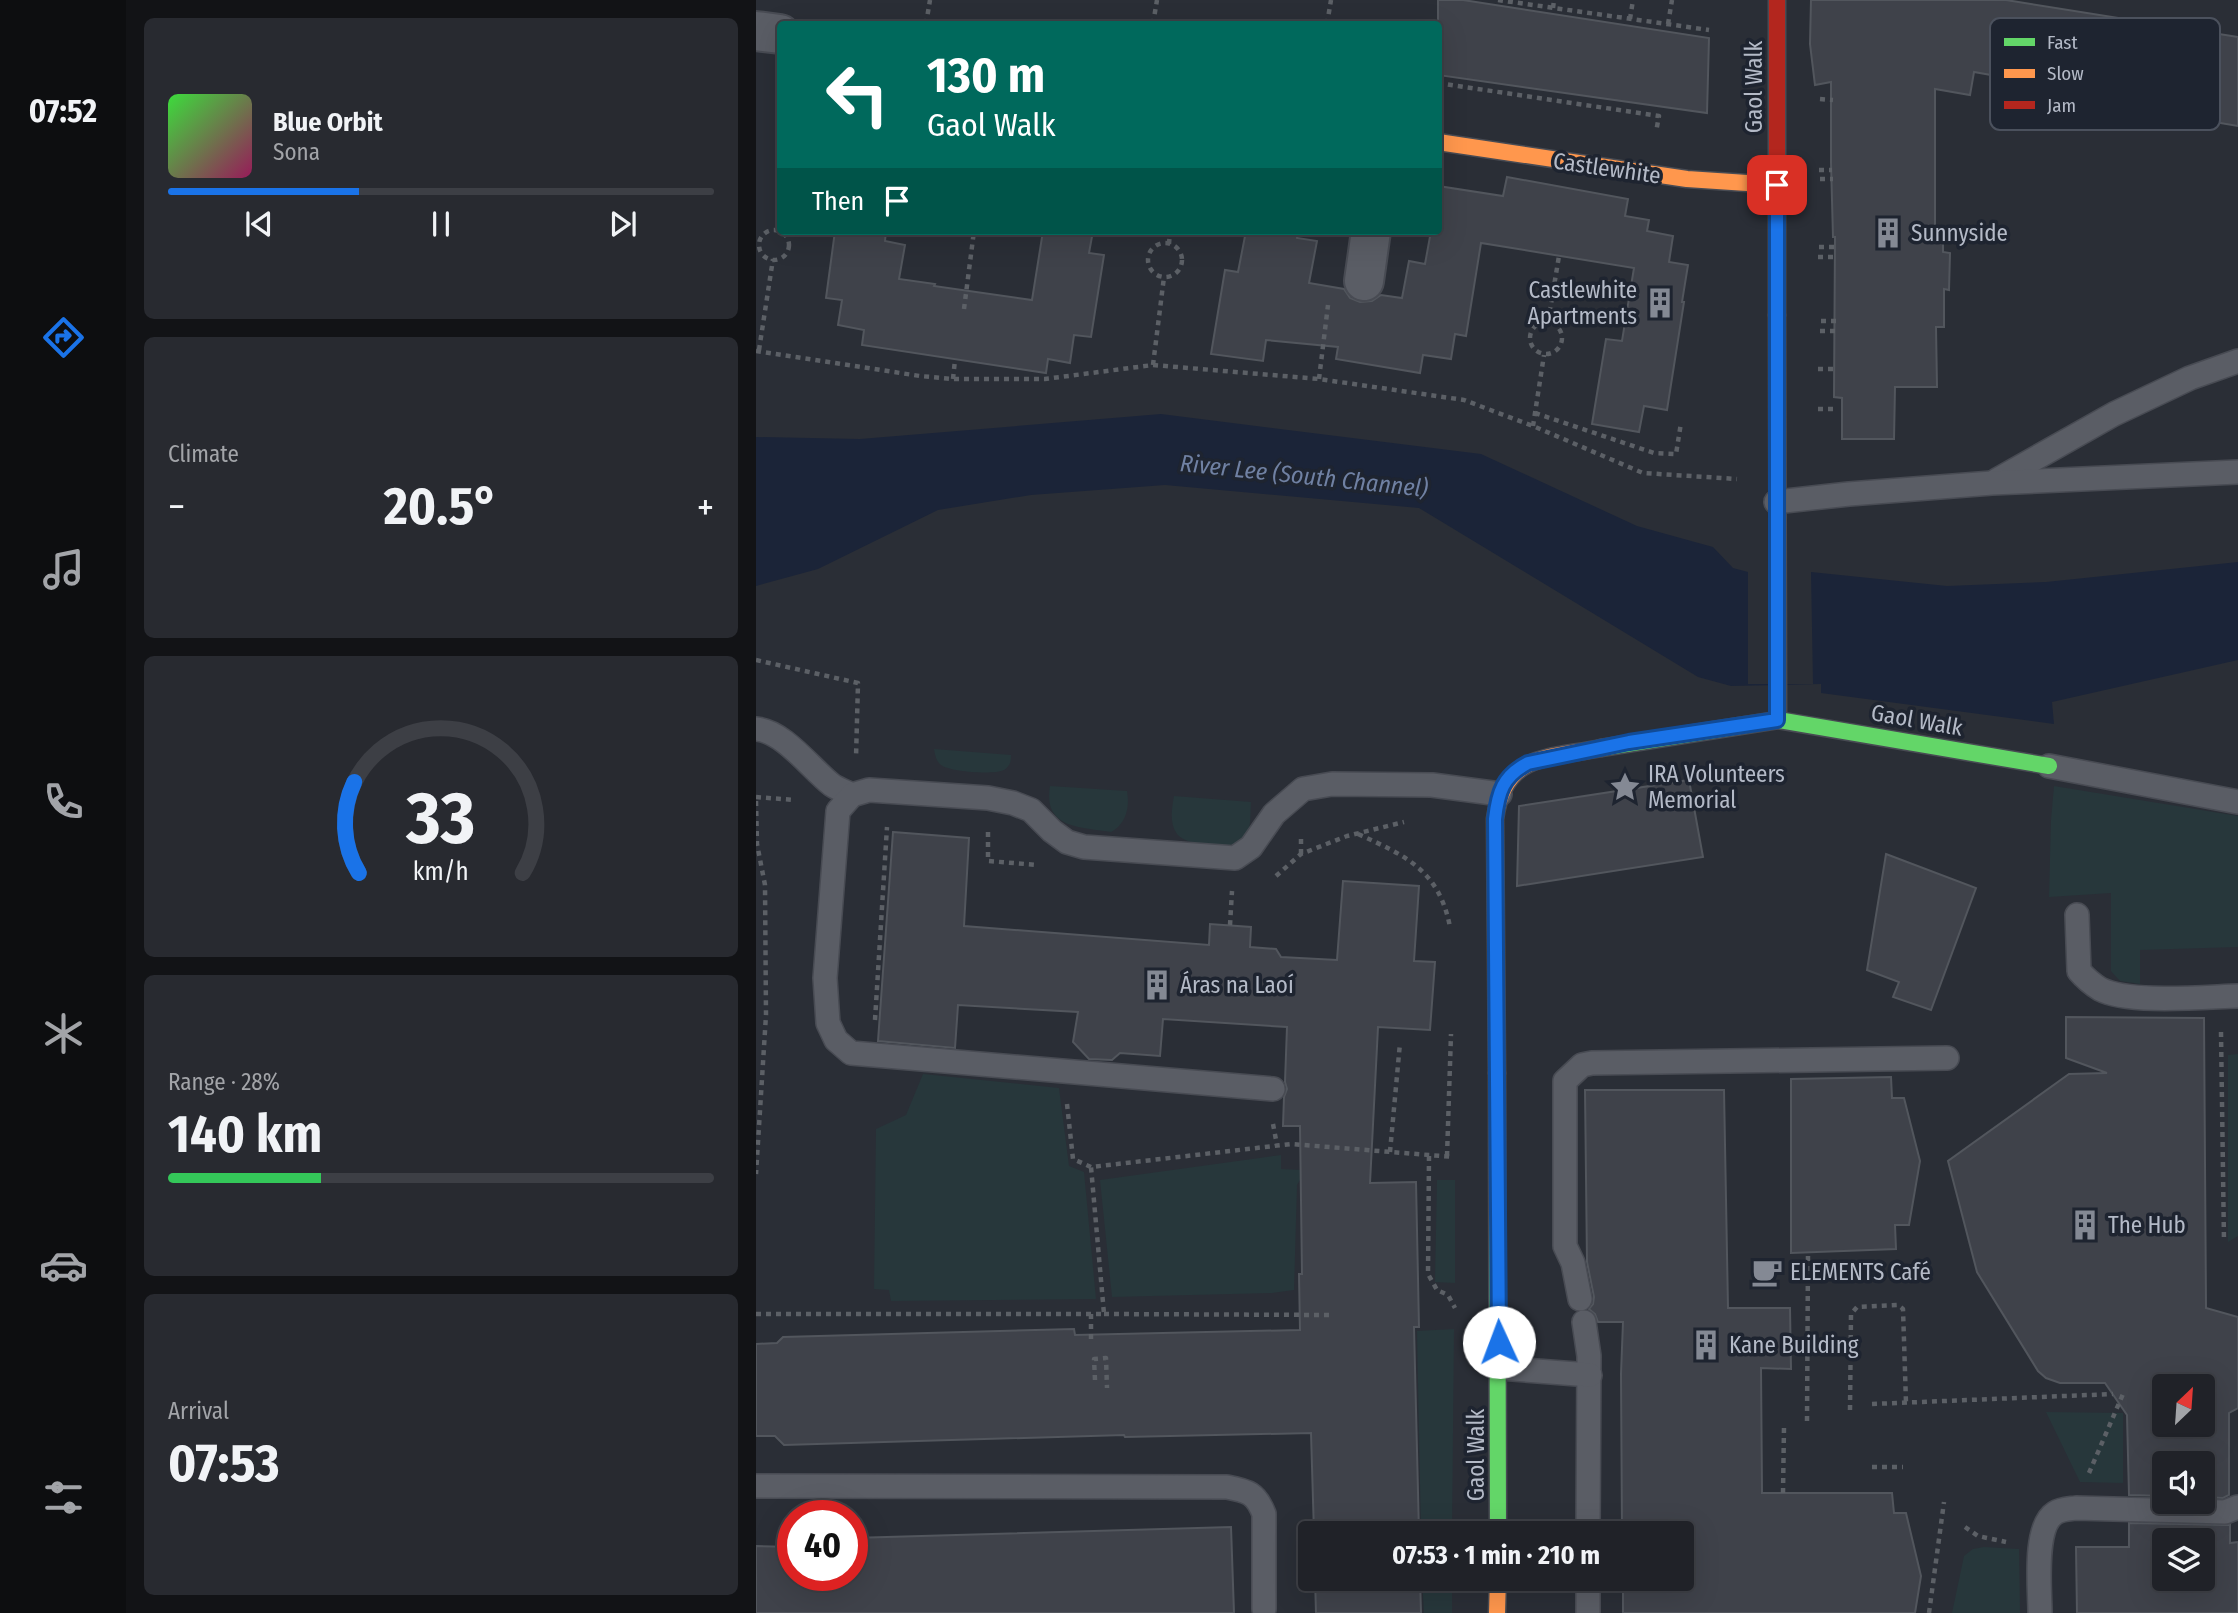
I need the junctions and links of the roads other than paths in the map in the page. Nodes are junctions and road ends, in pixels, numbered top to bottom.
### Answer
1 (1777, 0) edge
2 (756, 30) edge
3 (777, 34) edge
4 (1442, 143) edge
5 (1777, 185) junction
6 (1370, 235) edge
7 (1364, 281) dead end
8 (2238, 360) edge
9 (2238, 472) edge
10 (1992, 483) junction
11 (1776, 502) junction
12 (1777, 720) junction
13 (756, 729) edge
14 (2049, 766) joint
15 (1500, 794) junction
16 (852, 795) junction
17 (2238, 802) edge
18 (2077, 915) dead end
19 (2229, 996) edge
20 (1947, 1058) dead end
21 (1273, 1089) dead end
22 (1580, 1299) dead end
23 (1584, 1322) dead end
24 (1499, 1368) junction
25 (1590, 1375) junction
26 (756, 1486) edge
27 (2238, 1507) edge
28 (1498, 1521) edge
29 (1588, 1521) edge
30 (1498, 1591) edge
31 (1588, 1591) edge
32 (1264, 1609) dead end
33 (1497, 1613) edge
34 (1588, 1613) edge
35 (2040, 1613) edge

1 - 5 street, Gaol Walk
2 - 3 street
4 - 5 street, Castlewhite
5 - 11 street, Gaol Walk
6 - 7 street
8 - 10 lane
9 - 10 lane
10 - 11 lane
11 - 12 street, Gaol Walk
12 - 14 street, Gaol Walk
12 - 15 street, Gaol Walk
13 - 16 lane
14 - 17 lane
15 - 16 lane
15 - 24 street, Gaol Walk
16 - 21 lane
18 - 19 lane
20 - 22 lane
23 - 25 lane
24 - 25 lane
24 - 28 street, Gaol Walk
25 - 29 lane
26 - 32 lane
27 - 35 lane
30 - 33 street
31 - 34 lane

